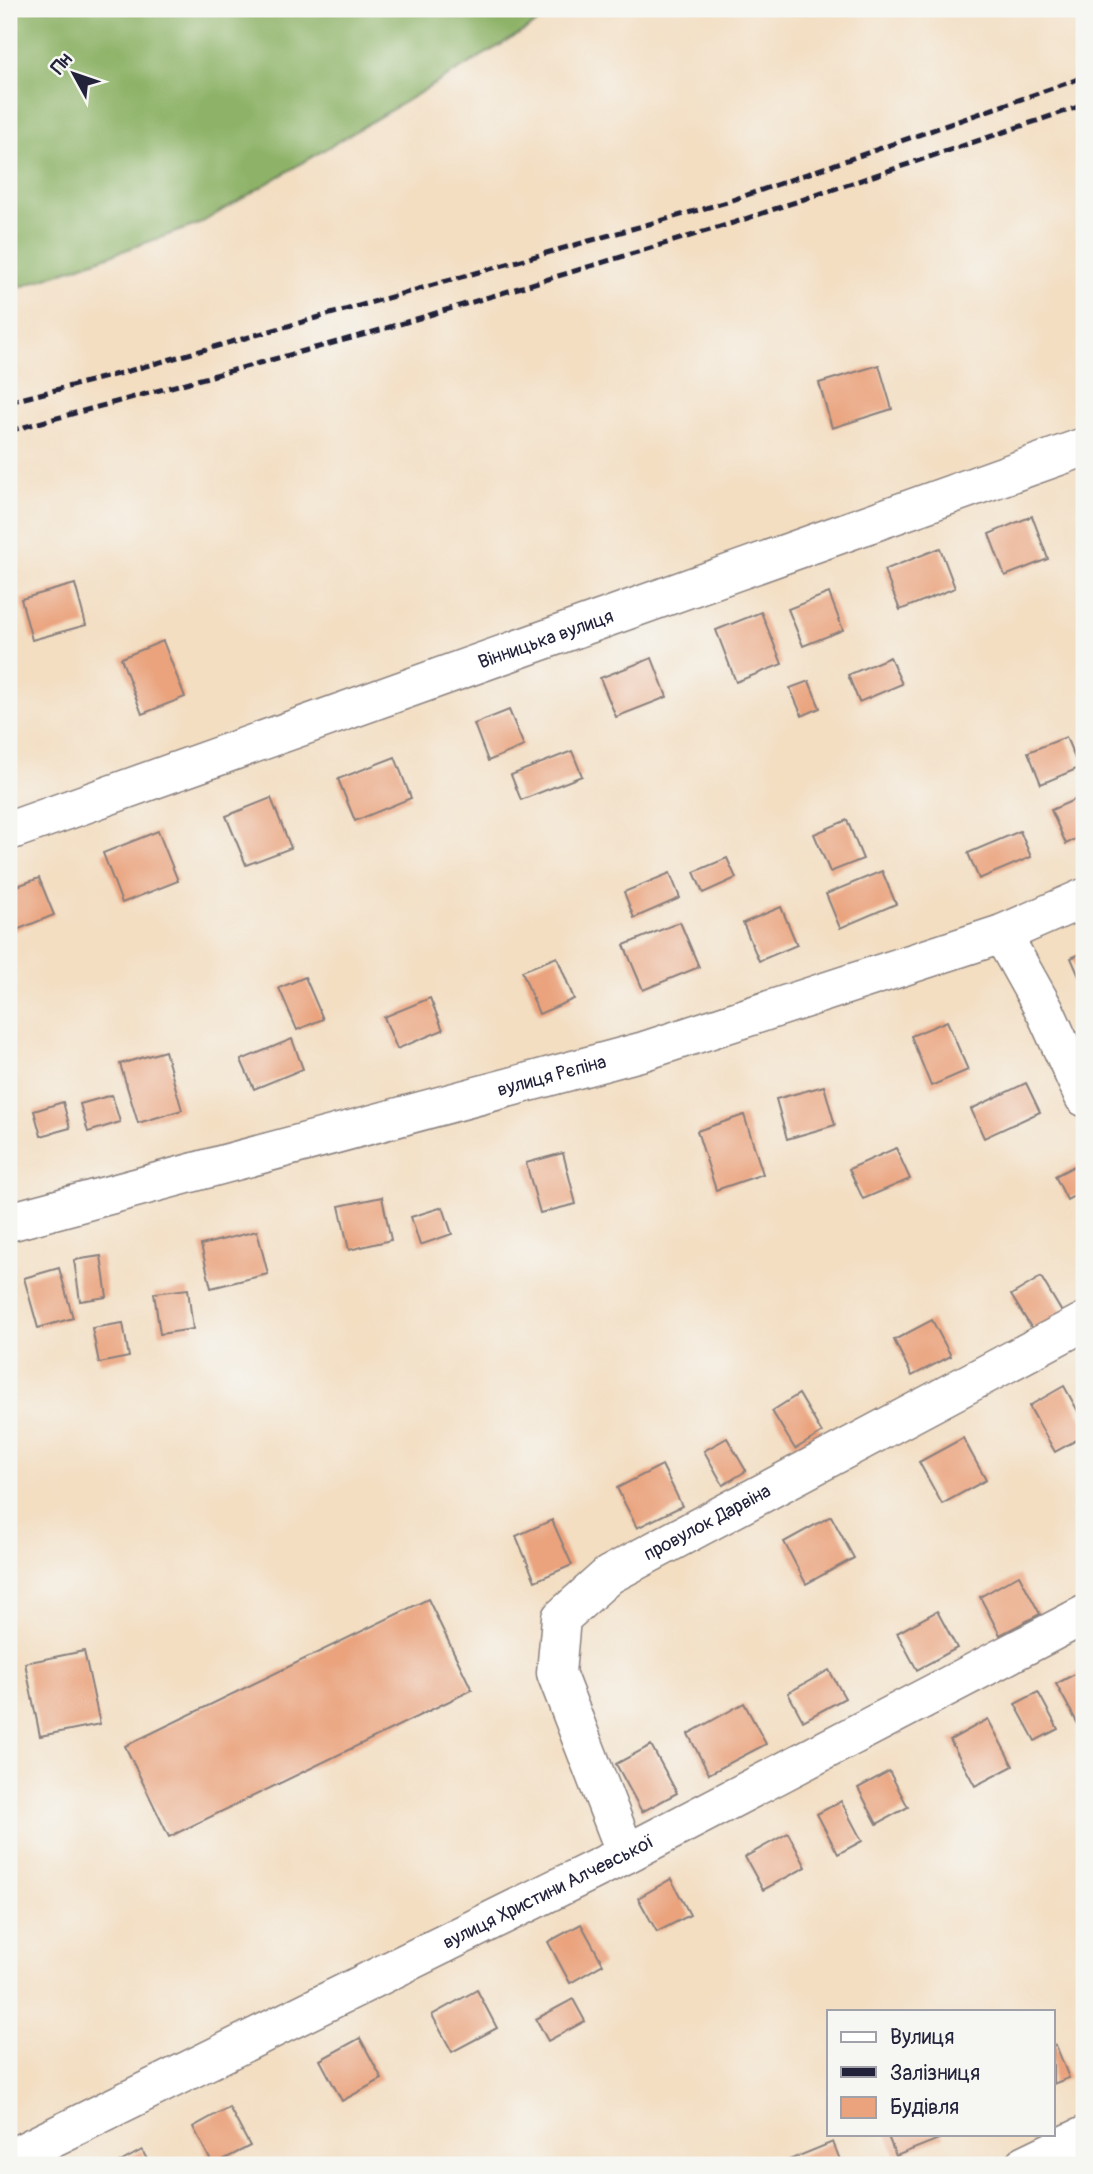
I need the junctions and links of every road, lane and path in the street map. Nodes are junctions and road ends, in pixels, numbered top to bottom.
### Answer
1 (1084, 447) edge
2 (9, 831) edge
3 (1084, 898) edge
4 (1002, 934) junction
5 (1084, 1097) edge
6 (9, 1222) edge
7 (1084, 1322) edge
8 (1084, 1615) edge
9 (626, 1854) junction
10 (1084, 2136) edge
11 (9, 2159) edge
12 (1024, 2165) edge

1 - 2 street, Вінницька вулиця
3 - 4 street, вулиця Рєпіна
4 - 5 street
4 - 6 street, вулиця Рєпіна
7 - 9 street, провулок Дарвіна
8 - 9 street, вулиця Христини Алчевської
9 - 11 street, вулиця Христини Алчевської
10 - 12 street

